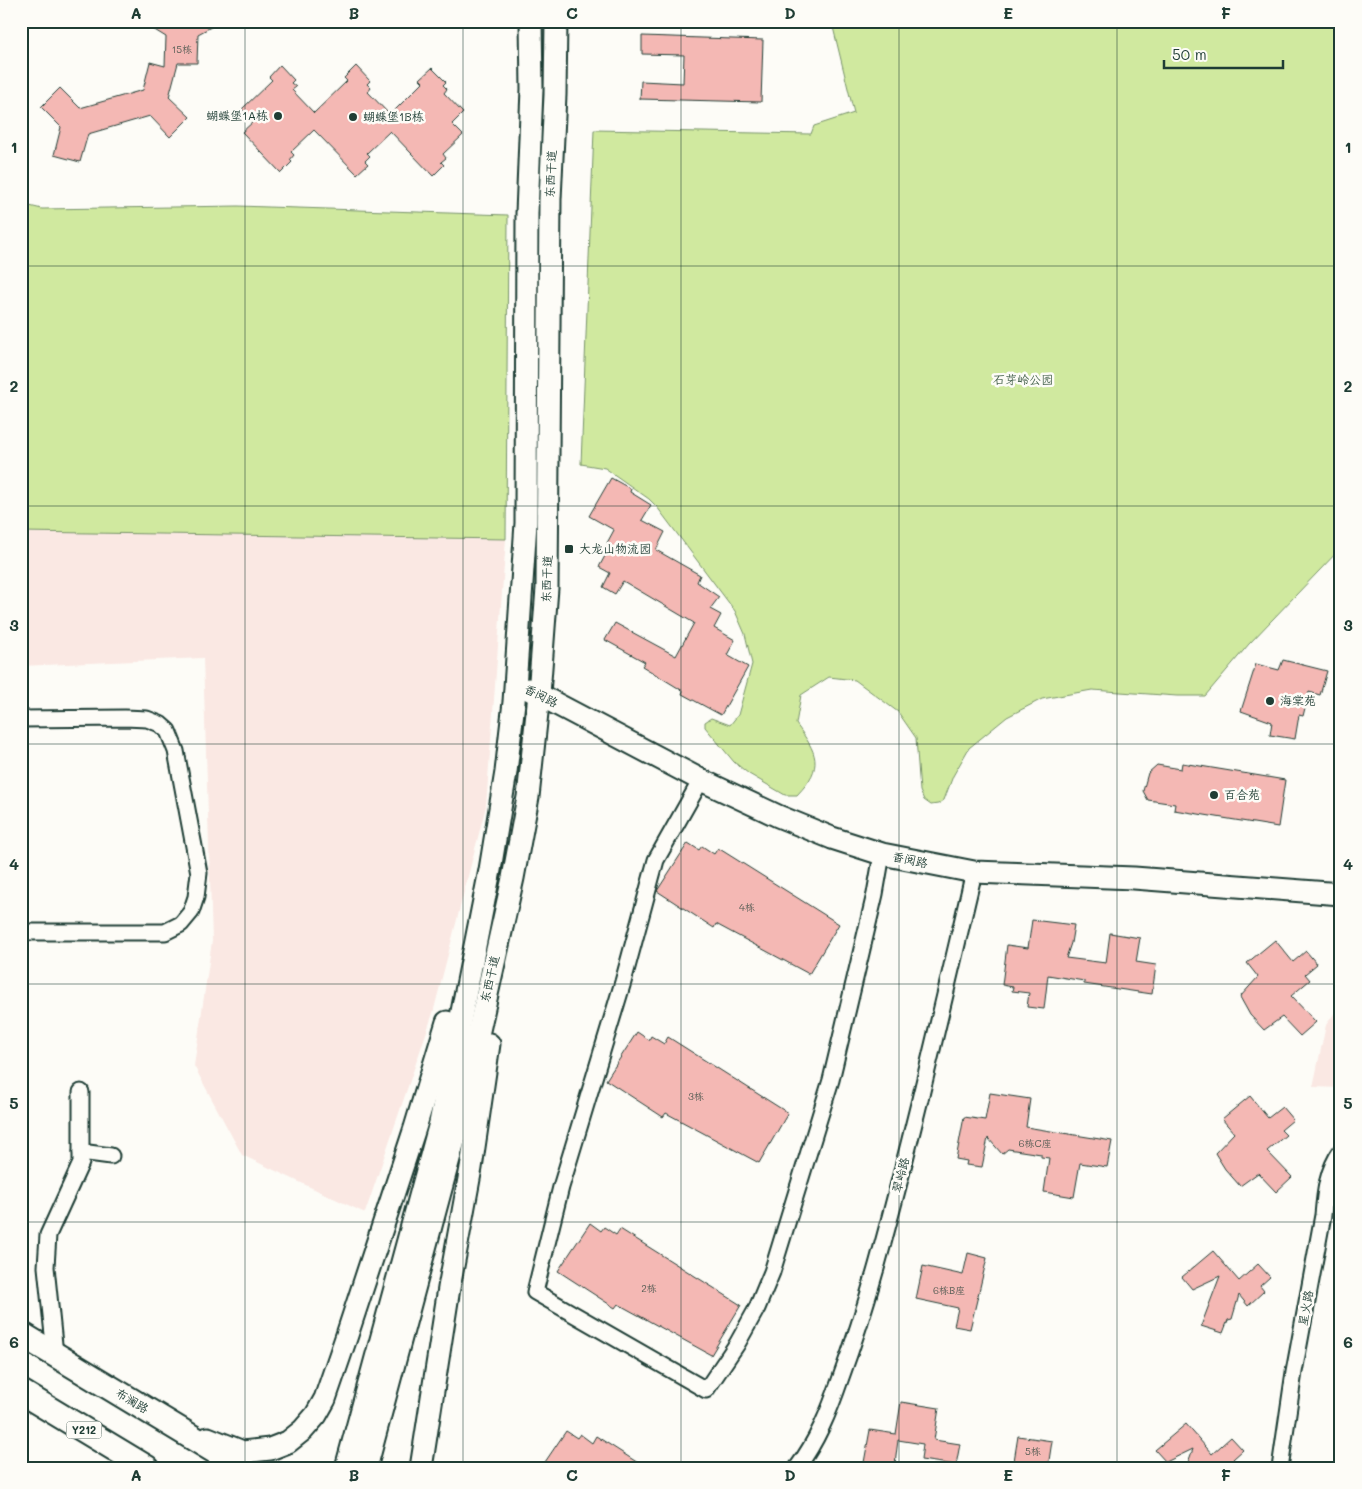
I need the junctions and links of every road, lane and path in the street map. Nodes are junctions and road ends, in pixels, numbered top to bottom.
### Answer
1 (531, 21) edge
2 (556, 21) edge
3 (516, 684) junction
4 (539, 694) junction
5 (21, 719) edge
6 (701, 780) junction
7 (882, 854) junction
8 (490, 870) junction
9 (974, 872) junction
10 (513, 878) junction
11 (1341, 894) edge
12 (21, 932) edge
13 (81, 1092) dead end
14 (448, 1126) junction
15 (1341, 1151) edge
16 (81, 1152) junction
17 (111, 1156) dead end
18 (21, 1334) edge
19 (54, 1354) junction
20 (21, 1392) edge
21 (118, 1393) junction
22 (89, 1433) junction
23 (135, 1468) edge
24 (147, 1468) edge
25 (243, 1468) edge
26 (346, 1468) edge
27 (366, 1468) edge
28 (420, 1468) edge
29 (797, 1468) edge
30 (1280, 1468) edge

1 - 3 main road, 东西干道
2 - 4 main road, 东西干道
3 - 4 main road, 香阅路
3 - 8 main road, 东西干道
4 - 6 main road, 香阅路
4 - 10 main road, 东西干道
5 - 12 street
6 - 7 main road, 香阅路
6 - 7 street
7 - 9 main road, 香阅路
8 - 14 main road, 东西干道
8 - 21 main road
9 - 11 main road, 香阅路
9 - 29 street, 翠岭路
10 - 14 main road, 东西干道
10 - 28 main road
13 - 16 street
14 - 26 main road
14 - 27 main road
15 - 30 street, 星火路
16 - 17 street
16 - 19 street
18 - 19 main road, 布澜路
19 - 21 main road, 布澜路
20 - 22 main road, Y212
21 - 25 main road, 布澜路
22 - 23 main road
22 - 24 main road, Y212

